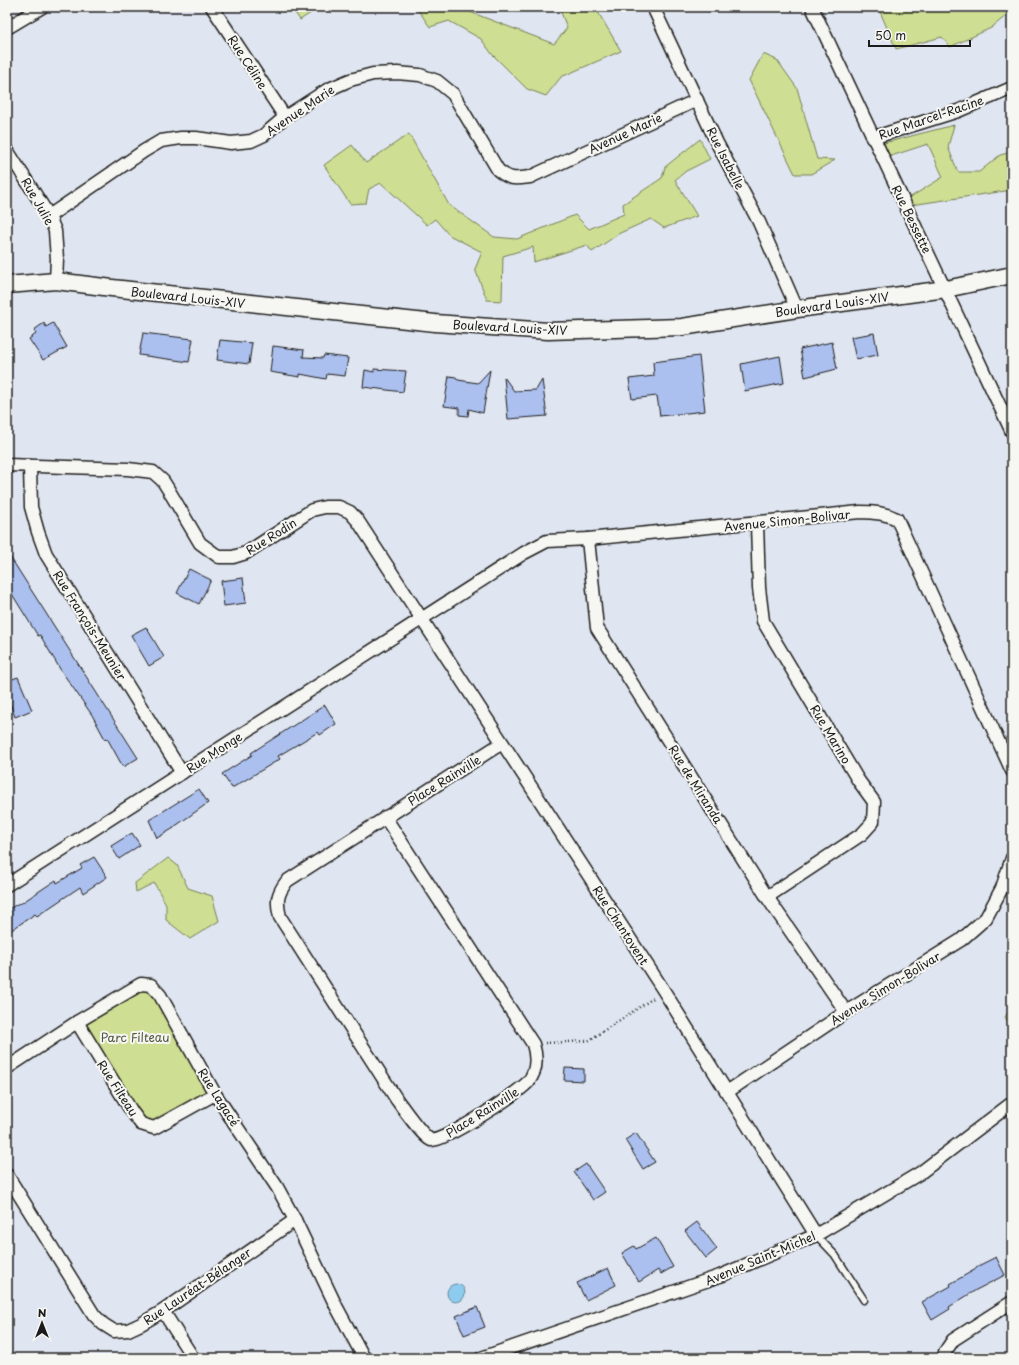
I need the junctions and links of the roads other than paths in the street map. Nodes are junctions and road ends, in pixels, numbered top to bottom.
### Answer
1 (42, 7) edge
2 (212, 7) edge
3 (653, 7) edge
4 (812, 7) edge
5 (7, 28) edge
6 (1012, 88) edge
7 (697, 100) junction
8 (285, 117) junction
9 (872, 138) junction
10 (7, 150) edge
11 (49, 216) junction
12 (1012, 275) edge
13 (56, 281) junction
14 (7, 285) edge
15 (946, 289) junction
16 (797, 309) junction
17 (1012, 432) edge
18 (7, 465) edge
19 (30, 466) junction
20 (757, 524) junction
21 (588, 539) junction
22 (421, 618) junction
23 (502, 743) junction
24 (1012, 771) edge
25 (182, 772) junction
26 (385, 817) junction
27 (1012, 858) edge
28 (7, 885) edge
29 (767, 897) junction
30 (846, 1012) junction
31 (77, 1022) junction
32 (7, 1068) edge
33 (728, 1092) junction
34 (215, 1094) junction
35 (1012, 1103) edge
36 (7, 1175) edge
37 (12, 1194) edge
38 (295, 1220) junction
39 (816, 1235) junction
40 (864, 1300) dead end
41 (1012, 1302) edge
42 (164, 1311) junction
43 (193, 1358) edge
44 (364, 1358) edge
45 (481, 1358) edge
46 (944, 1358) edge

1 - 5 street
2 - 8 street, Rue Céline
3 - 7 street, Rue Isabelle
4 - 9 street, Rue Bessette
6 - 9 street, Rue Marcel-Racine
7 - 8 street, Avenue Marie
7 - 16 street, Rue Isabelle
8 - 11 street, Avenue Marie
9 - 15 street, Rue Bessette
10 - 11 street, Rue Julie
11 - 13 street, Rue Julie
12 - 15 main road, Boulevard Louis-XIV
13 - 14 main road, Boulevard Louis-XIV
13 - 16 main road, Boulevard Louis-XIV
15 - 16 main road, Boulevard Louis-XIV
15 - 17 street, Rue Bessette
18 - 19 street, Rue Rodin
19 - 22 street, Rue Rodin
19 - 25 street, Rue François-Meunier
20 - 21 street, Avenue Simon-Bolivar
20 - 24 street, Avenue Simon-Bolivar
20 - 29 street, Rue Marino
21 - 22 street, Avenue Simon-Bolivar
21 - 29 street, Rue de Miranda
22 - 23 street, Rue Chantovent
22 - 25 street, Rue Monge
23 - 26 street, Place Rainville
23 - 33 street, Rue Chantovent
25 - 28 street, Rue Monge
26 - 26 street, Place Rainville
27 - 30 street, Avenue Simon-Bolivar
29 - 30 street, Rue de Miranda
30 - 33 street, Avenue Simon-Bolivar
31 - 32 street, Rue Lagacé
31 - 34 street, Rue Filteau
31 - 34 street, Rue Lagacé
33 - 39 street, Rue Chantovent
34 - 38 street, Rue Lagacé
35 - 39 street, Avenue Saint-Michel
36 - 37 street, Rue Lauréat-Bélanger
37 - 42 street, Rue Lauréat-Bélanger
38 - 42 street, Rue Lauréat-Bélanger
38 - 44 street, Rue Lagacé
39 - 40 lane
39 - 45 street, Avenue Saint-Michel
41 - 46 street
42 - 43 street

